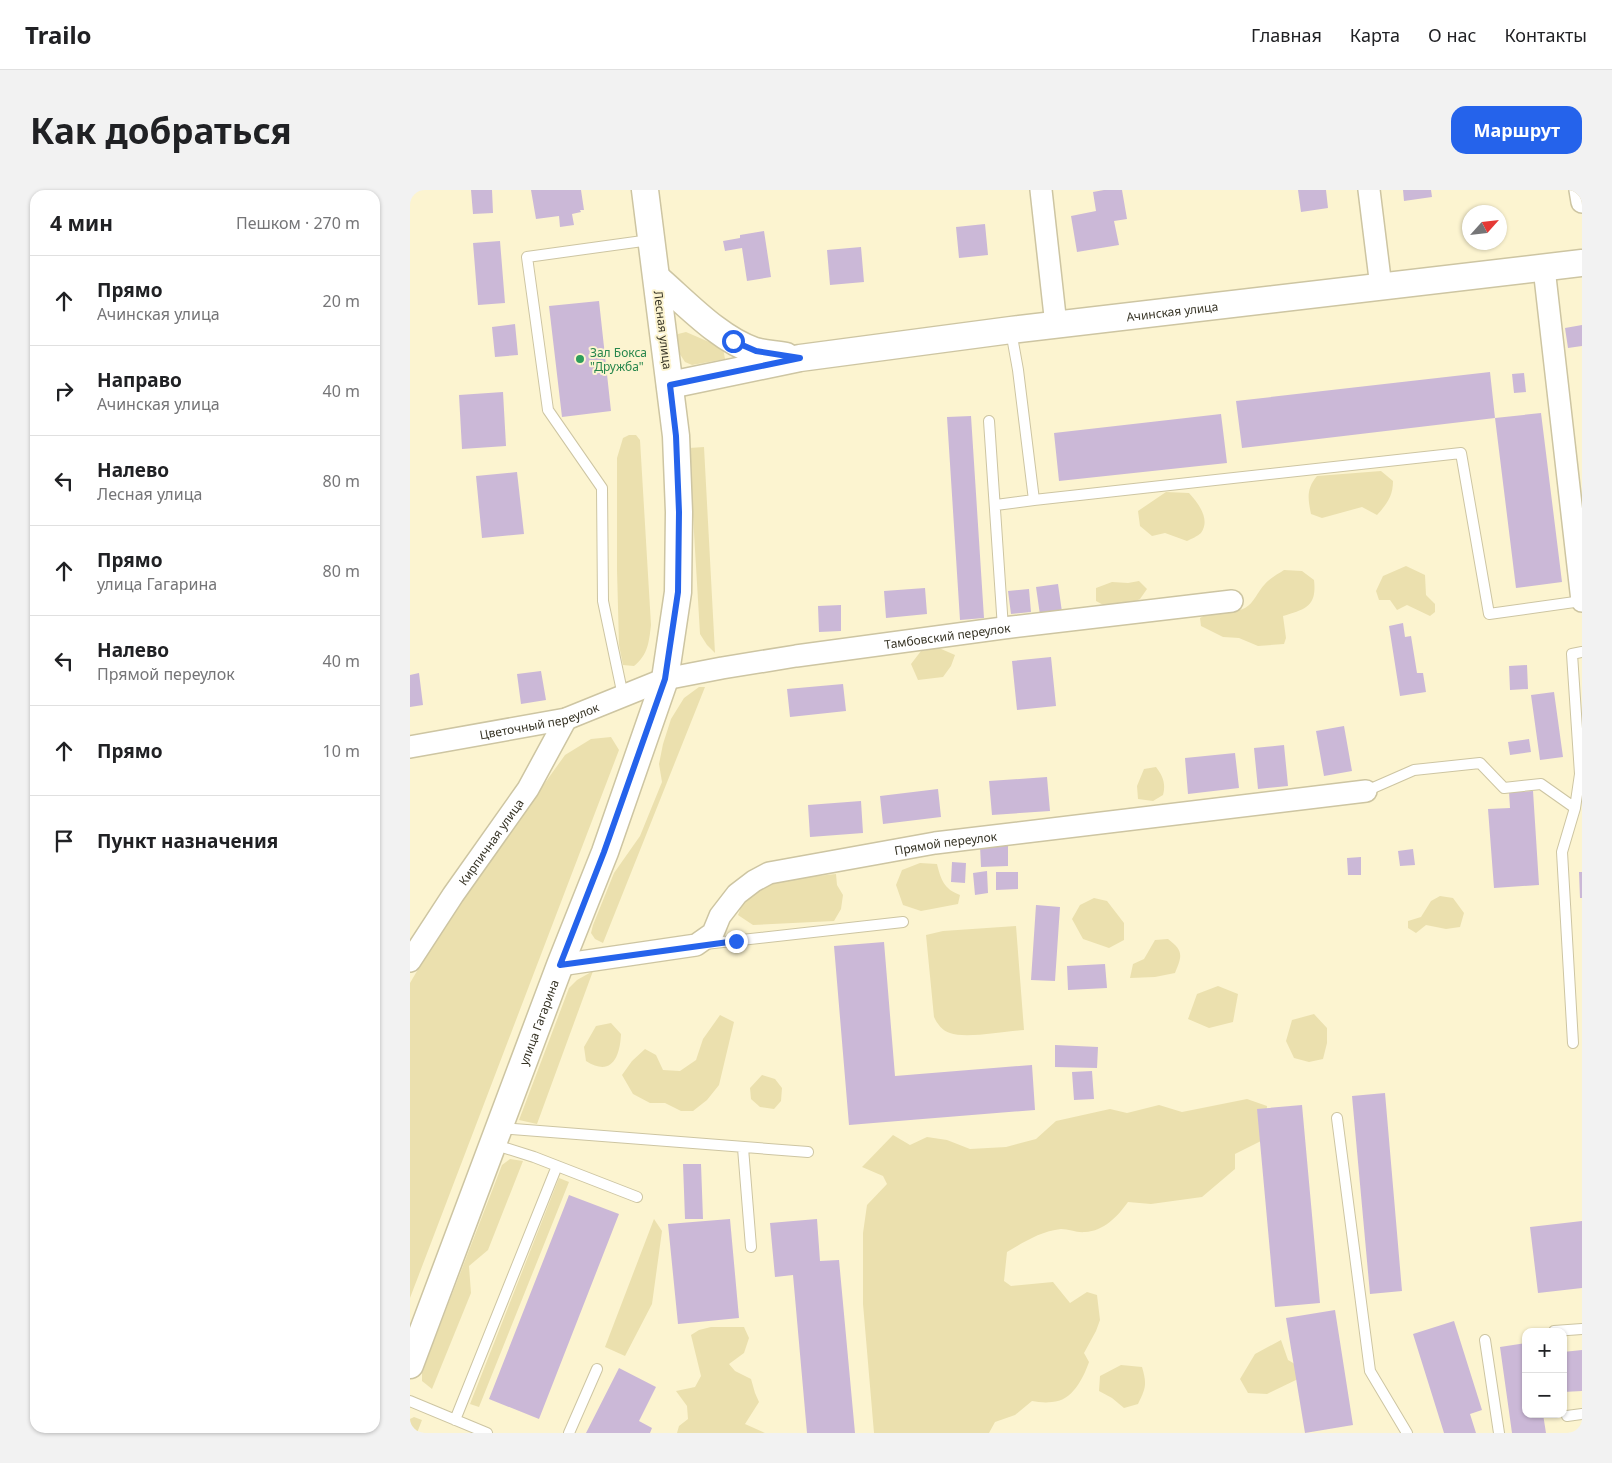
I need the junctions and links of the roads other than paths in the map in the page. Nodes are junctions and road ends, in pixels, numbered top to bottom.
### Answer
1 (646, 190) edge
2 (1041, 190) edge
3 (1369, 190) edge
4 (1580, 190) edge
5 (1582, 202) edge
6 (651, 240) junction
7 (1582, 263) edge
8 (1544, 268) junction
9 (657, 278) junction
10 (1381, 287) junction
11 (1056, 325) junction
12 (1011, 330) junction
13 (800, 358) junction
14 (670, 385) junction
15 (989, 421) dead end
16 (1034, 500) junction
17 (996, 505) junction
18 (1232, 601) dead end
19 (1582, 601) edge
20 (1003, 628) junction
21 (1582, 652) edge
22 (665, 679) junction
23 (623, 696) junction
24 (566, 718) junction
25 (410, 747) edge
26 (1366, 791) joint
27 (1575, 808) junction
28 (903, 922) dead end
29 (696, 945) junction
30 (410, 961) edge
31 (560, 965) junction
32 (1573, 1044) dead end
33 (1338, 1118) dead end
34 (496, 1136) junction
35 (743, 1148) junction
36 (808, 1152) dead end
37 (557, 1166) junction
38 (637, 1197) dead end
39 (751, 1247) dead end
40 (1582, 1328) edge
41 (1567, 1330) edge
42 (1485, 1340) dead end
43 (410, 1364) edge
44 (597, 1369) dead end
45 (410, 1401) edge
46 (1582, 1414) edge
47 (1567, 1416) dead end
48 (455, 1420) junction
49 (487, 1433) edge
50 (569, 1433) edge
51 (1407, 1433) edge
52 (1499, 1433) edge

1 - 6 street, Лесная улица
2 - 11 street
3 - 10 street
4 - 5 street
6 - 9 street, Лесная улица
6 - 23 lane
7 - 8 street, Ачинская улица
8 - 10 street, Ачинская улица
8 - 19 street
9 - 13 street, Ачинская улица
9 - 14 street, Лесная улица
10 - 11 street, Ачинская улица
11 - 12 street, Ачинская улица
12 - 13 street, Ачинская улица
12 - 16 lane
13 - 14 street, Ачинская улица
14 - 22 street, Лесная улица
15 - 17 lane
16 - 17 lane
16 - 19 lane
17 - 20 lane
18 - 20 street, Тамбовский переулок
20 - 22 street, Тамбовский переулок
21 - 27 lane
22 - 23 street, Цветочный переулок
22 - 31 street, улица Гагарина
23 - 24 street, Цветочный переулок
24 - 25 street, Цветочный переулок
24 - 30 street, Кирпичная улица
26 - 27 lane
26 - 29 street, Прямой переулок
27 - 32 lane
28 - 29 lane
29 - 31 street
31 - 34 street, улица Гагарина
33 - 51 lane
34 - 35 lane
34 - 37 lane
34 - 43 street, улица Гагарина
35 - 36 lane
35 - 39 lane
37 - 38 lane
37 - 48 lane
40 - 41 lane
42 - 52 lane
44 - 50 lane
45 - 48 lane
46 - 47 lane
48 - 49 lane

